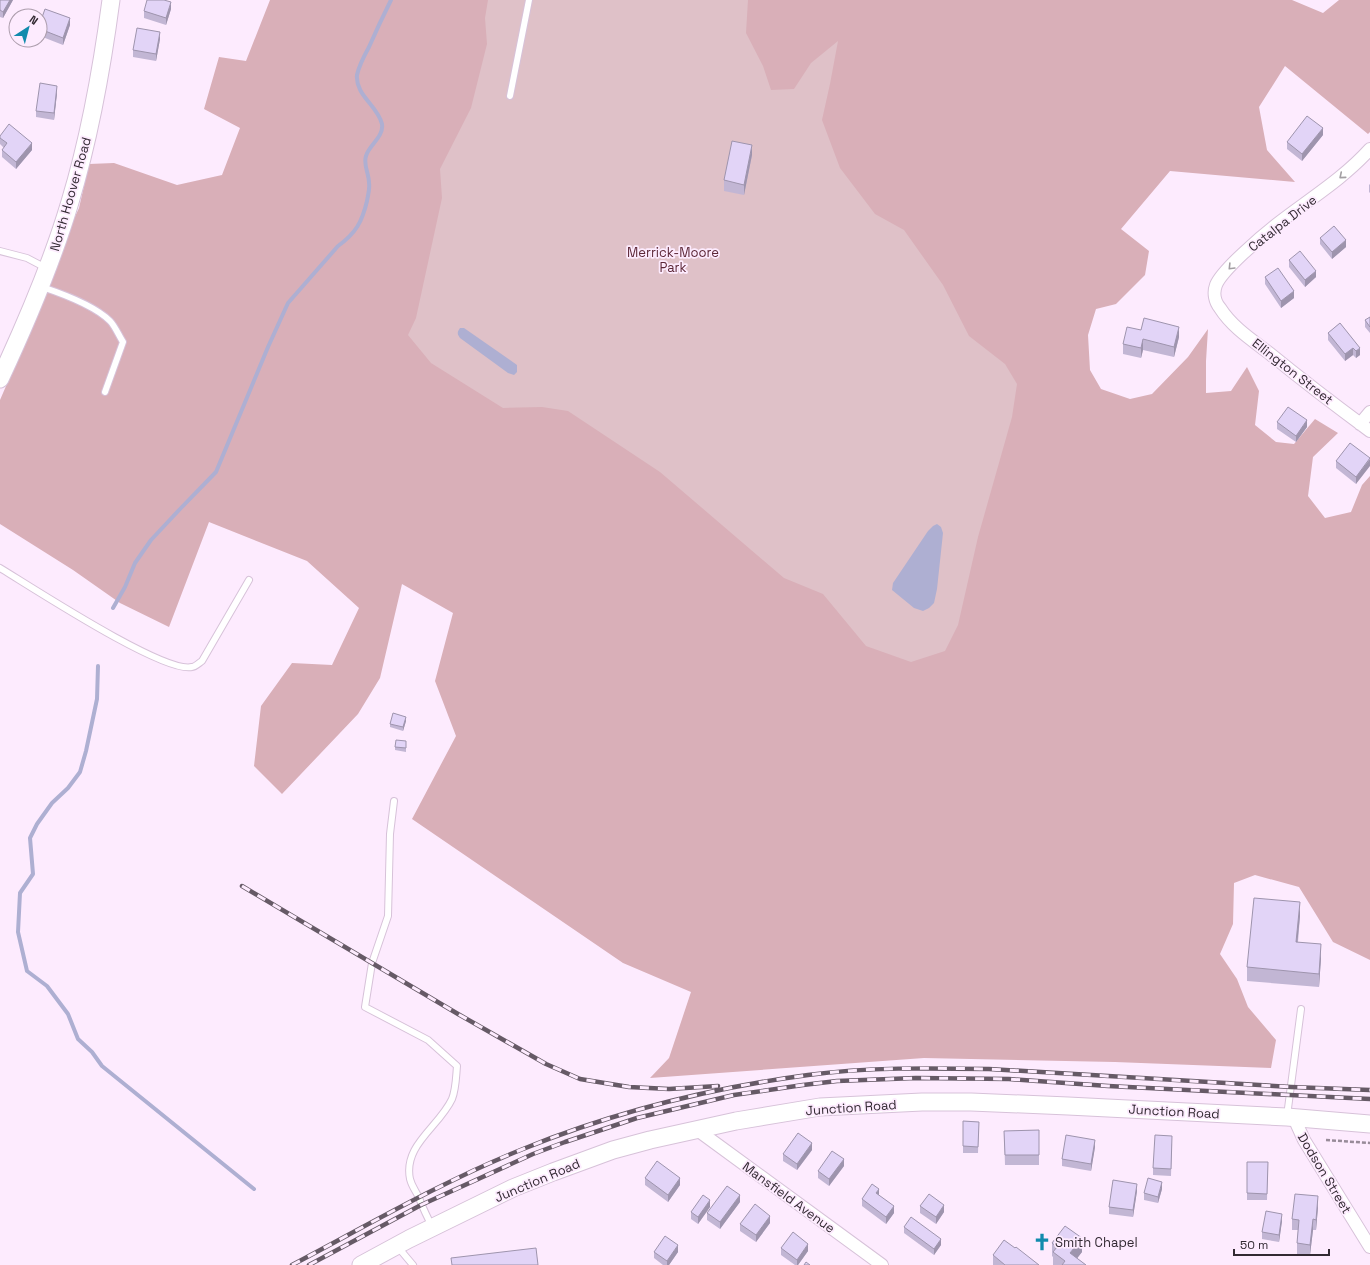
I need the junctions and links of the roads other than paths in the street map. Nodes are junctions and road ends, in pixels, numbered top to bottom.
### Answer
1 (111, 0) edge
2 (529, 0) edge
3 (510, 96) dead end
4 (1370, 149) edge
5 (0, 250) edge
6 (48, 268) junction
7 (40, 286) junction
8 (1219, 307) joint
9 (0, 379) edge
10 (105, 392) dead end
11 (1370, 412) edge
12 (1360, 424) junction
13 (1370, 431) edge
14 (0, 568) edge
15 (249, 580) dead end
16 (394, 801) dead end
17 (1300, 1009) dead end
18 (1290, 1118) junction
19 (1370, 1124) edge
20 (696, 1129) junction
21 (432, 1228) junction
22 (397, 1246) junction
23 (1370, 1247) edge
24 (361, 1265) edge
25 (413, 1265) edge
26 (882, 1265) edge

1 - 6 street, North Hoover Road
2 - 3 lane
4 -> 8 street, Catalpa Drive
5 - 6 lane
6 - 7 street, North Hoover Road
7 - 9 street, North Hoover Road
7 - 10 lane
8 - 12 street, Ellington Street
11 - 12 street
12 - 13 street, Ellington Street
14 - 15 lane
16 - 21 lane
17 - 18 lane
18 - 19 street, Junction Road
18 - 20 street, Junction Road
18 - 23 street, Dodson Street
20 - 21 street, Junction Road
20 - 26 street, Mansfield Avenue
21 - 22 street, Junction Road
22 - 24 street, Junction Road
22 - 25 lane

